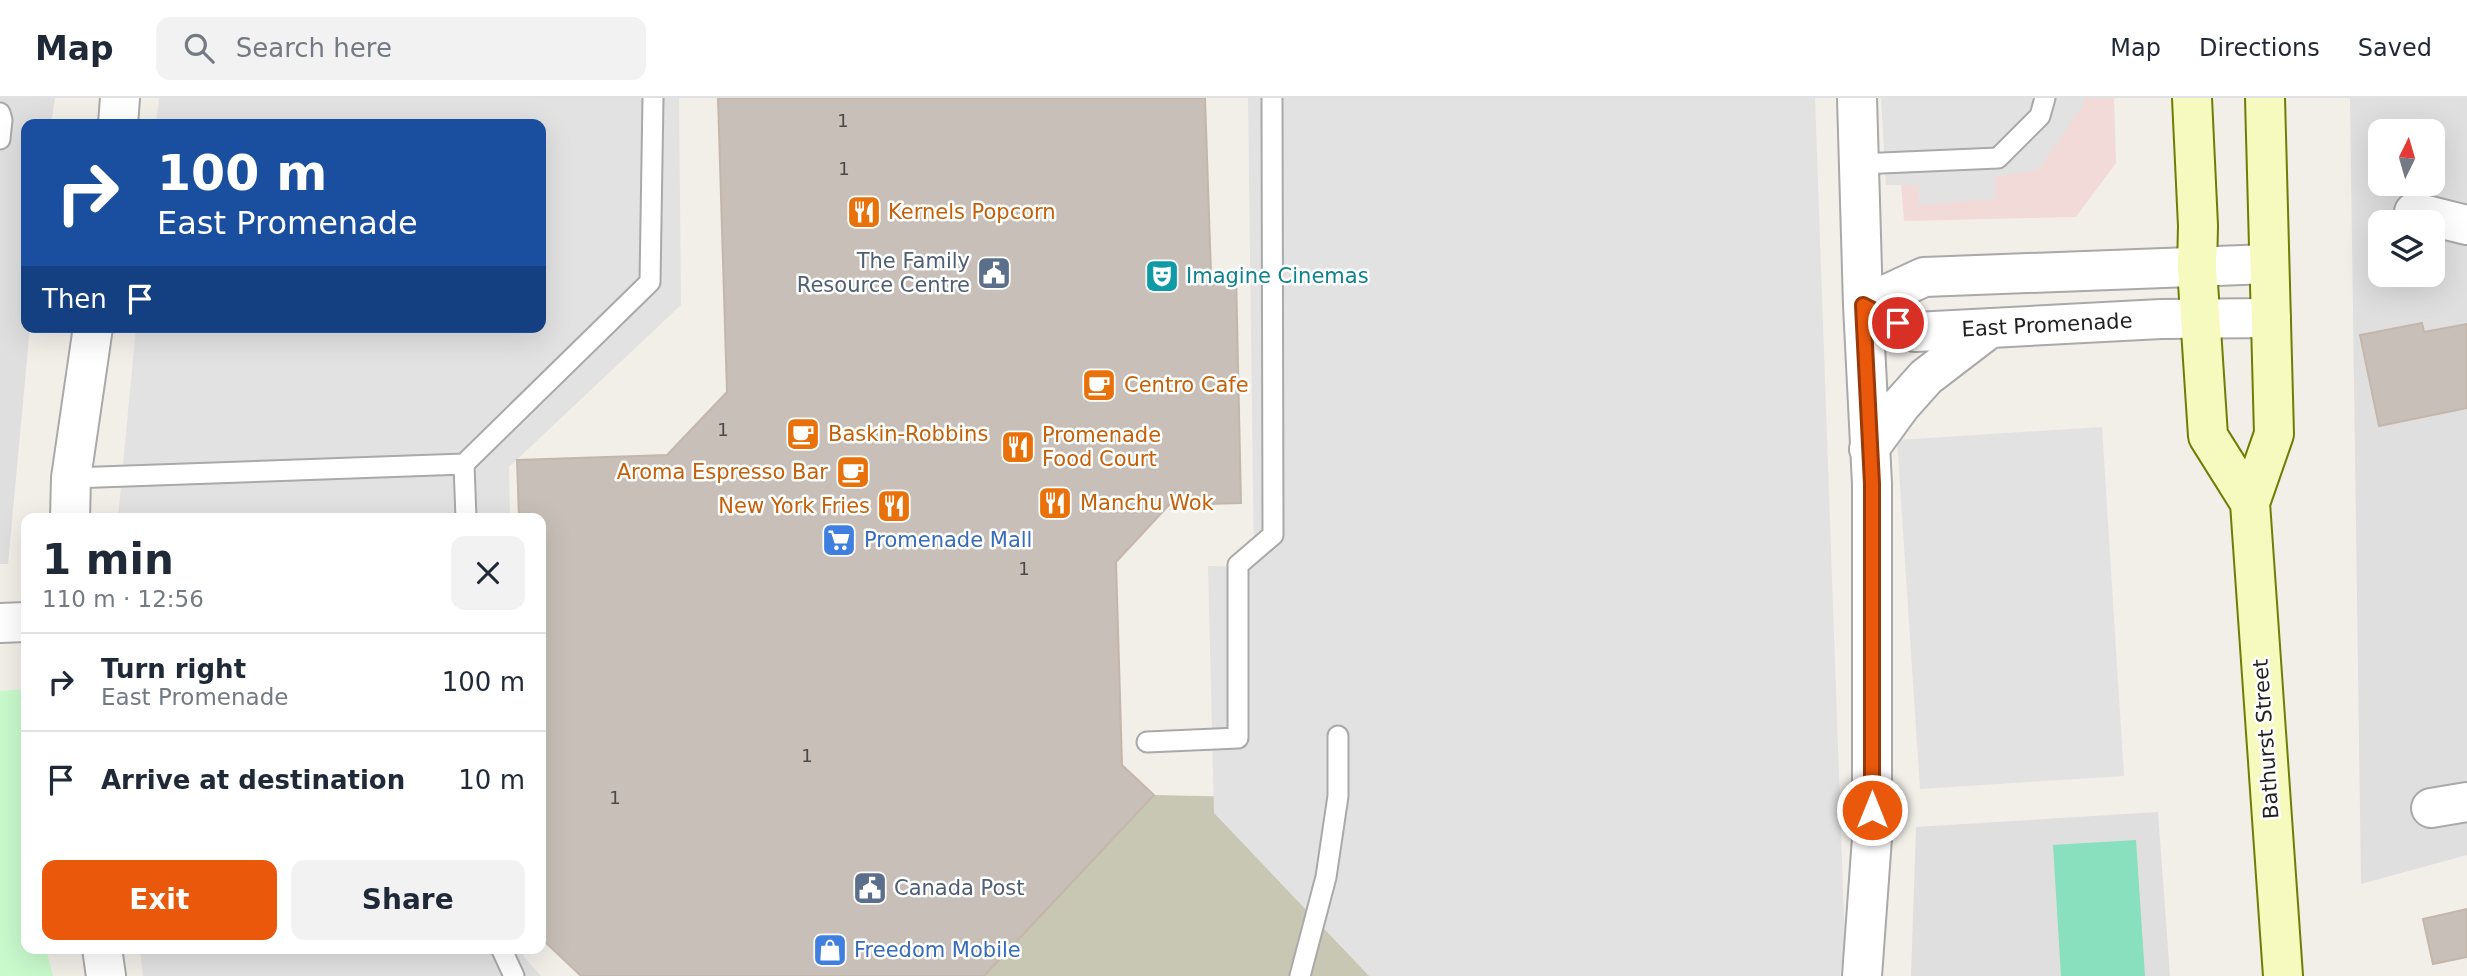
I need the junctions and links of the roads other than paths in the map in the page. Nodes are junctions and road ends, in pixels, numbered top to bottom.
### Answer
1 (120, 98) edge
2 (653, 98) edge
3 (1272, 98) edge
4 (1857, 98) edge
5 (2045, 98) edge
6 (2192, 98) edge
7 (2264, 98) edge
8 (0, 113) edge
9 (118, 119) edge
10 (0, 139) edge
11 (1859, 164) junction
12 (2445, 220) edge
13 (2467, 225) edge
14 (2269, 264) junction
15 (2197, 268) junction
16 (1863, 305) junction
17 (2272, 318) junction
18 (2200, 319) junction
19 (1990, 328) junction
20 (92, 333) edge
21 (1869, 449) junction
22 (464, 464) junction
23 (71, 478) junction
24 (2250, 502) junction
25 (70, 513) edge
26 (467, 513) edge
27 (21, 622) edge
28 (0, 623) edge
29 (1338, 736) dead end
30 (1147, 742) dead end
31 (103, 954) edge
32 (504, 954) edge
33 (106, 976) edge
34 (514, 976) edge
35 (1300, 976) edge
36 (1862, 976) edge
37 (2283, 976) edge

1 - 9 street
2 - 22 lane
3 - 30 lane
4 - 11 street
5 - 11 lane
6 - 15 main road, Bathurst Street
7 - 14 main road, Bathurst Street
8 - 10 lane
11 - 16 street
12 - 13 street
14 - 15 street
14 - 17 main road, Bathurst Street
15 - 16 street
15 - 18 main road, Bathurst Street
16 - 19 street, East Promenade
16 - 21 street
17 - 18 street, East Promenade
17 - 24 main road, Bathurst Street
18 - 19 street, East Promenade
18 - 24 main road, Bathurst Street
19 - 21 street
20 - 23 street
21 - 36 street
22 - 23 lane
22 - 26 lane
23 - 25 street
24 - 37 main road, Bathurst Street
27 - 28 street
29 - 35 lane
31 - 33 street
32 - 34 lane

